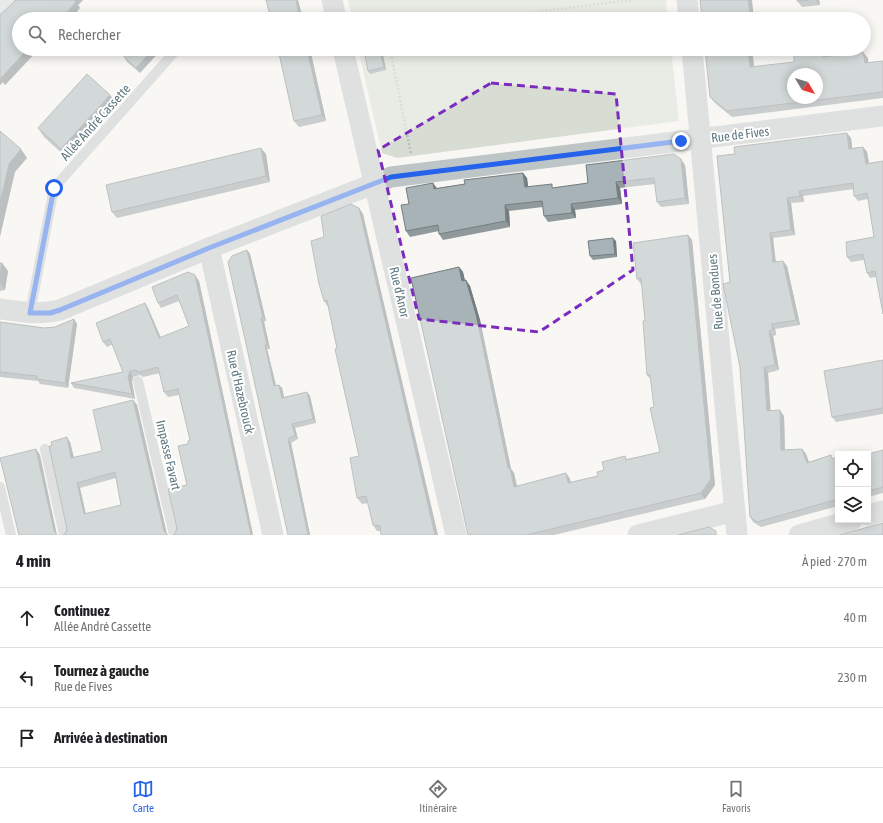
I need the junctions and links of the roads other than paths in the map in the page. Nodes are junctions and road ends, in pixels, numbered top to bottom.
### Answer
1 (9, 0) edge
2 (332, 0) edge
3 (687, 0) edge
4 (0, 10) edge
5 (335, 12) edge
6 (688, 12) edge
7 (171, 56) edge
8 (345, 56) edge
9 (693, 56) edge
10 (883, 116) edge
11 (701, 138) junction
12 (374, 183) junction
13 (209, 248) junction
14 (0, 310) edge
15 (30, 313) junction
16 (138, 381) edge
17 (45, 449) dead end
18 (0, 487) edge
19 (735, 511) junction
20 (883, 511) edge
21 (871, 514) edge
22 (841, 523) edge
23 (11, 535) edge
24 (64, 535) edge
25 (174, 535) edge
26 (273, 535) edge
27 (456, 535) edge
28 (638, 535) edge
29 (737, 535) edge
30 (799, 535) edge

1 - 4 street
2 - 5 street
3 - 6 street
7 - 15 lane, Allée André Cassette
8 - 12 street, Rue d'Anor
9 - 11 street, Rue de Bondues
10 - 11 street, Rue de Fives
11 - 12 street, Rue de Fives
11 - 19 street, Rue de Bondues
12 - 13 street, Rue de Fives
12 - 27 street, Rue d'Anor
13 - 15 street, Rue de Fives
13 - 26 street, Rue d'Hazebrouck
14 - 15 street, Rue de Fives
16 - 25 lane, Impasse Favart
17 - 24 lane
18 - 23 lane
19 - 28 street
19 - 29 street, Rue de Bondues
20 - 21 street
22 - 30 street

